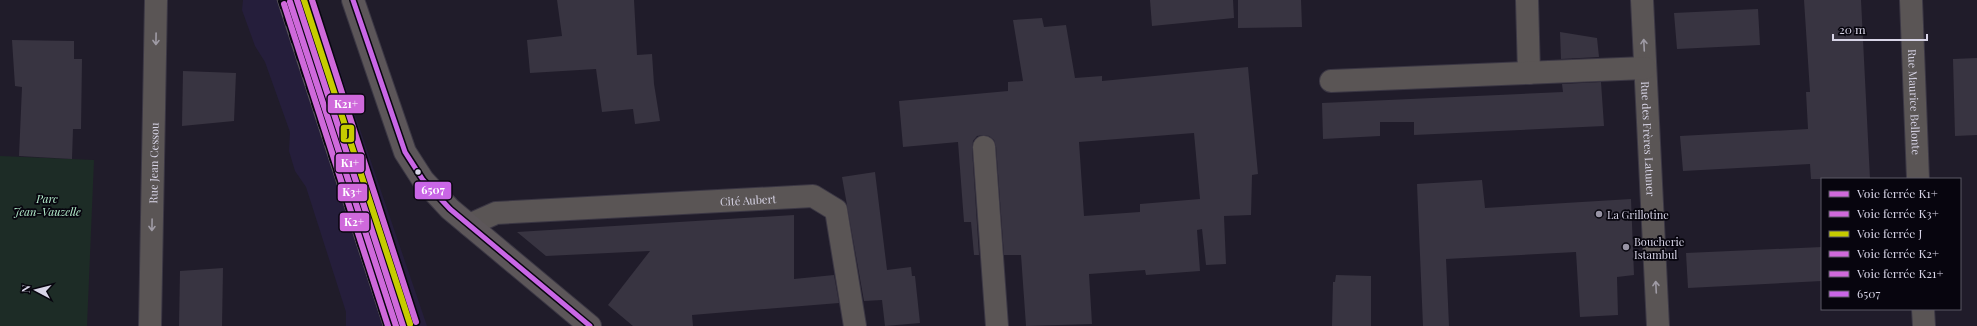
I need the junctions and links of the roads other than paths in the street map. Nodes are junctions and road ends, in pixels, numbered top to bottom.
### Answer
1 (156, 0) edge
2 (353, 0) edge
3 (1528, 0) edge
4 (1642, 0) edge
5 (1911, 0) edge
6 (1645, 68) junction
7 (1529, 73) junction
8 (1330, 81) dead end
9 (984, 147) dead end
10 (1918, 178) edge
11 (469, 224) junction
12 (1923, 310) edge
13 (150, 326) edge
14 (590, 326) edge
15 (855, 326) edge
16 (998, 326) edge
17 (1658, 326) edge
18 (1924, 326) edge

1 -> 13 street, Rue Jean Cessou
2 - 11 main road
3 - 7 street
6 -> 4 street, Rue des Frères Latuner
5 - 10 street, Rue Maurice Bellonte
6 - 7 street
17 -> 6 street, Rue des Frères Latuner
7 - 8 street
9 - 16 street
11 - 14 main road
11 - 15 street, Cité Aubert
12 - 18 street

